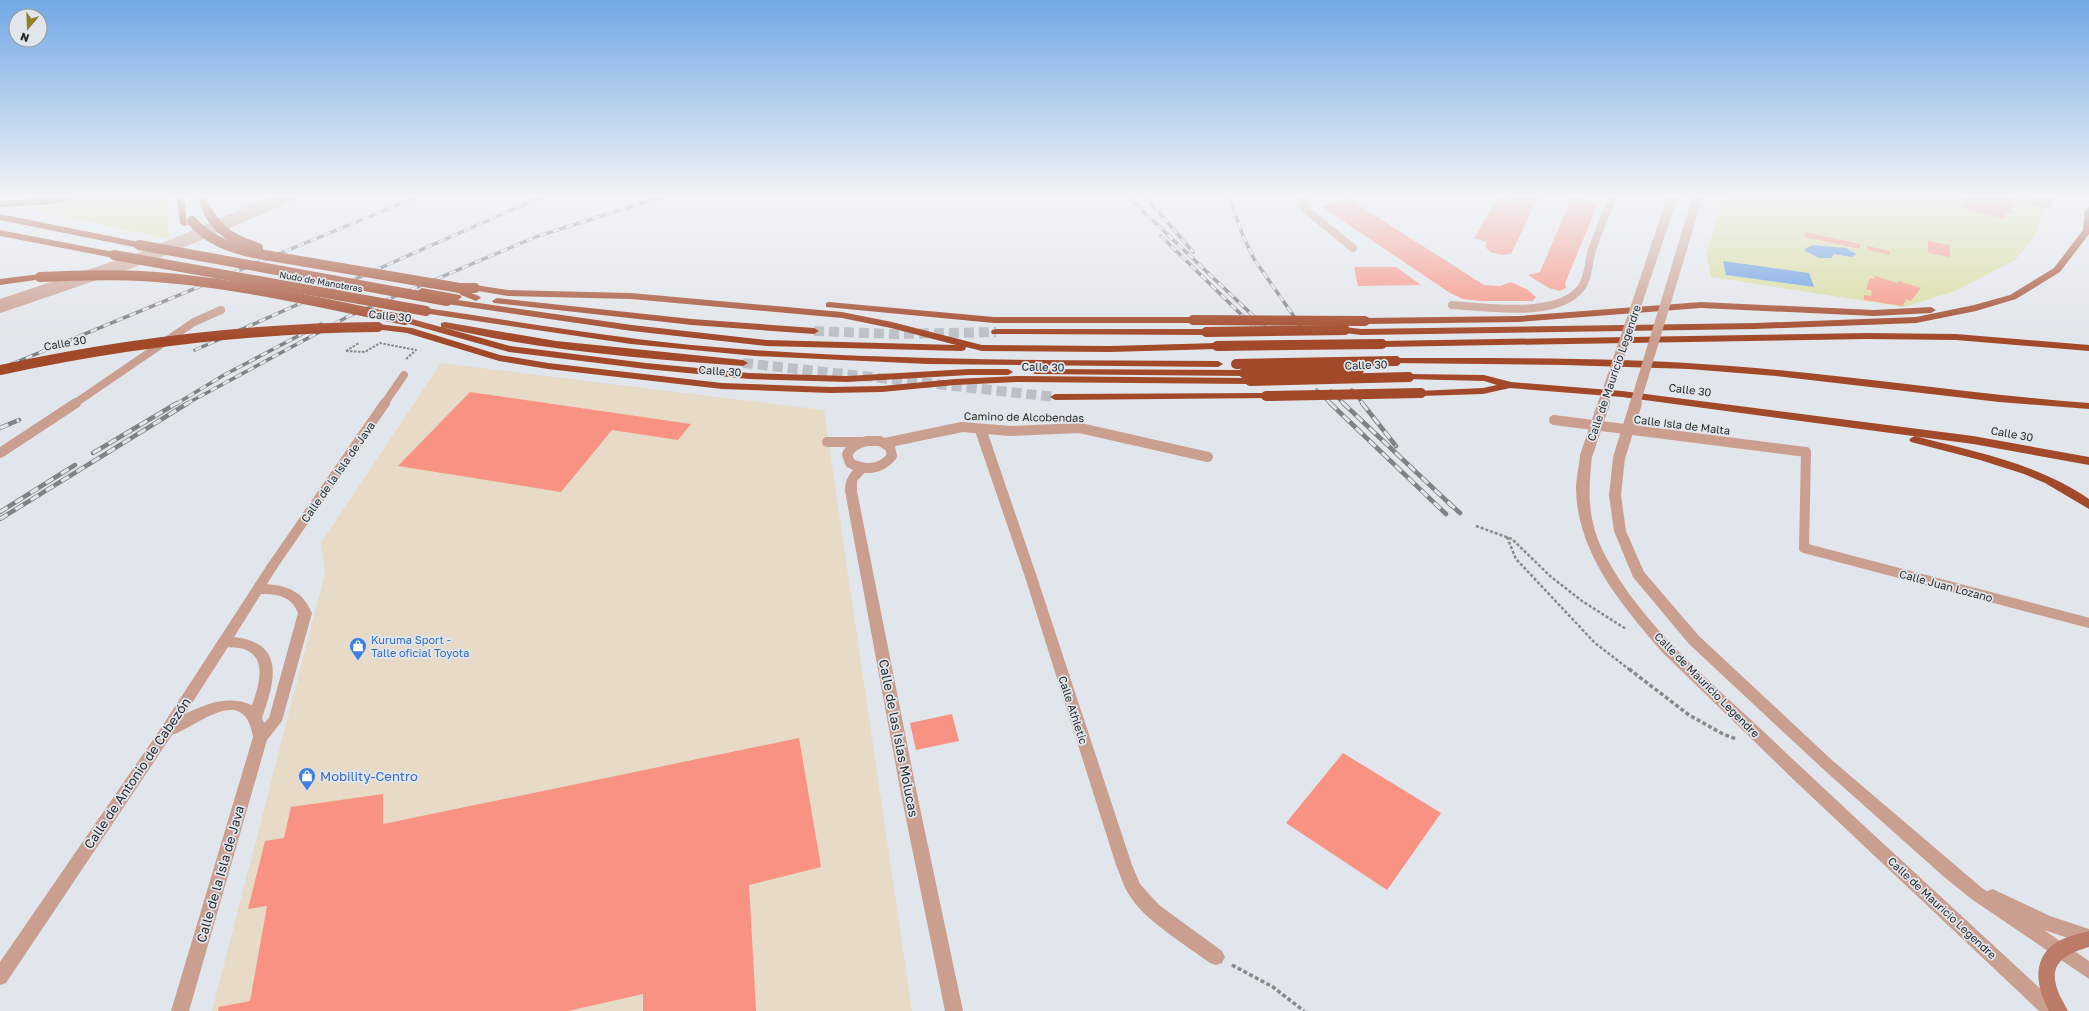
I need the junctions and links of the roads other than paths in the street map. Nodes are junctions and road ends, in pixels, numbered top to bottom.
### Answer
1 (53, 243) edge
2 (130, 243) edge
3 (170, 243) edge
4 (184, 243) edge
5 (208, 243) edge
6 (223, 243) edge
7 (245, 243) edge
8 (1347, 243) edge
9 (1595, 243) edge
10 (1657, 243) edge
11 (1684, 243) edge
12 (2078, 243) edge
13 (1353, 248) dead end
14 (206, 258) junction
15 (2037, 281) junction
16 (0, 282) edge
17 (476, 293) junction
18 (603, 294) junction
19 (456, 297) junction
20 (0, 302) edge
21 (1452, 305) dead end
22 (0, 309) edge
23 (221, 310) dead end
24 (441, 313) junction
25 (409, 318) junction
26 (1368, 327) junction
27 (477, 330) junction
28 (814, 331) tunnel mouth
29 (996, 332) tunnel mouth
30 (982, 348) junction
31 (2089, 348) edge
32 (744, 363) tunnel mouth
33 (1400, 364) junction
34 (0, 370) edge
35 (404, 375) dead end
36 (1247, 377) junction
37 (1511, 384) junction
38 (1055, 397) tunnel mouth
39 (2089, 406) edge
40 (1554, 420) dead end
41 (980, 428) junction
42 (1873, 428) junction
43 (827, 442) dead end
44 (861, 442) junction
45 (886, 443) junction
46 (0, 453) edge
47 (1208, 457) dead end
48 (2089, 461) edge
49 (862, 469) junction
50 (2089, 505) edge
51 (1804, 548) joint
52 (271, 568) joint
53 (258, 589) junction
54 (2089, 623) edge
55 (224, 641) junction
56 (255, 718) junction
57 (164, 735) junction
58 (260, 737) junction
59 (1949, 871) junction
60 (2089, 938) edge
61 (2060, 950) junction
62 (1216, 957) road end
63 (2089, 971) edge
64 (0, 977) edge
65 (180, 1011) edge
66 (954, 1011) edge
67 (2052, 1011) edge
68 (2059, 1011) edge

1 - 24 highway, Nudo de Manoteras, bridge
2 - 14 highway, bridge
3 - 20 street
4 - 22 lane
5 - 19 highway
6 - 17 highway, bridge
7 - 17 highway, Calle 30, bridge
8 - 13 lane
9 - 21 lane
10 - 67 street, Calle de Mauricio Legendre, bridge
11 - 59 street, Calle de Mauricio Legendre, bridge
12 - 15 highway
14 - 19 highway, bridge
14 - 19 highway, bridge
15 - 26 highway
15 - 26 highway
16 - 25 highway, bridge
17 - 18 highway, Calle 30
17 - 19 highway
17 - 28 highway
18 - 26 highway, bridge
18 - 30 highway, Calle 30
19 - 30 highway
23 - 46 lane
24 - 27 highway
24 - 33 highway, Nudo de Manoteras, bridge
25 - 27 highway
25 - 36 highway
26 - 29 highway, bridge
27 - 32 highway
30 - 31 highway, Calle 30, bridge
33 - 36 highway, bridge
33 - 39 highway
34 - 36 highway, Calle 30, bridge
35 - 52 lane, Calle de la Isla de Java
36 - 37 highway, Calle 30, bridge
37 - 38 highway, bridge
37 - 42 highway, Calle 30
40 - 51 lane, Calle Isla de Malta
41 - 45 lane, Camino de Alcobendas
41 - 47 lane, Camino de Alcobendas
41 - 62 street, Calle Athletic
42 - 48 highway, Calle 30
42 - 50 highway
43 - 44 lane
44 - 45 lane
44 - 49 lane
45 - 49 lane
49 - 66 street, Calle de las Islas Molucas
51 - 54 lane, Calle Juan Lozano
52 - 53 street, Calle de Antonio de Cabezón
53 - 55 street, Calle de Antonio de Cabezón
53 - 58 street, Calle de la Isla de Java
55 - 56 street
55 - 57 street, Calle de Antonio de Cabezón
56 - 57 street
56 - 58 street
57 - 64 street, Calle de Antonio de Cabezón
58 - 65 street, Calle de la Isla de Java
59 - 60 street, Calle de Mauricio Legendre
59 - 61 street, Calle de Mauricio Legendre
60 - 61 main road
61 - 63 street, Calle de Mauricio Legendre
61 - 68 main road

